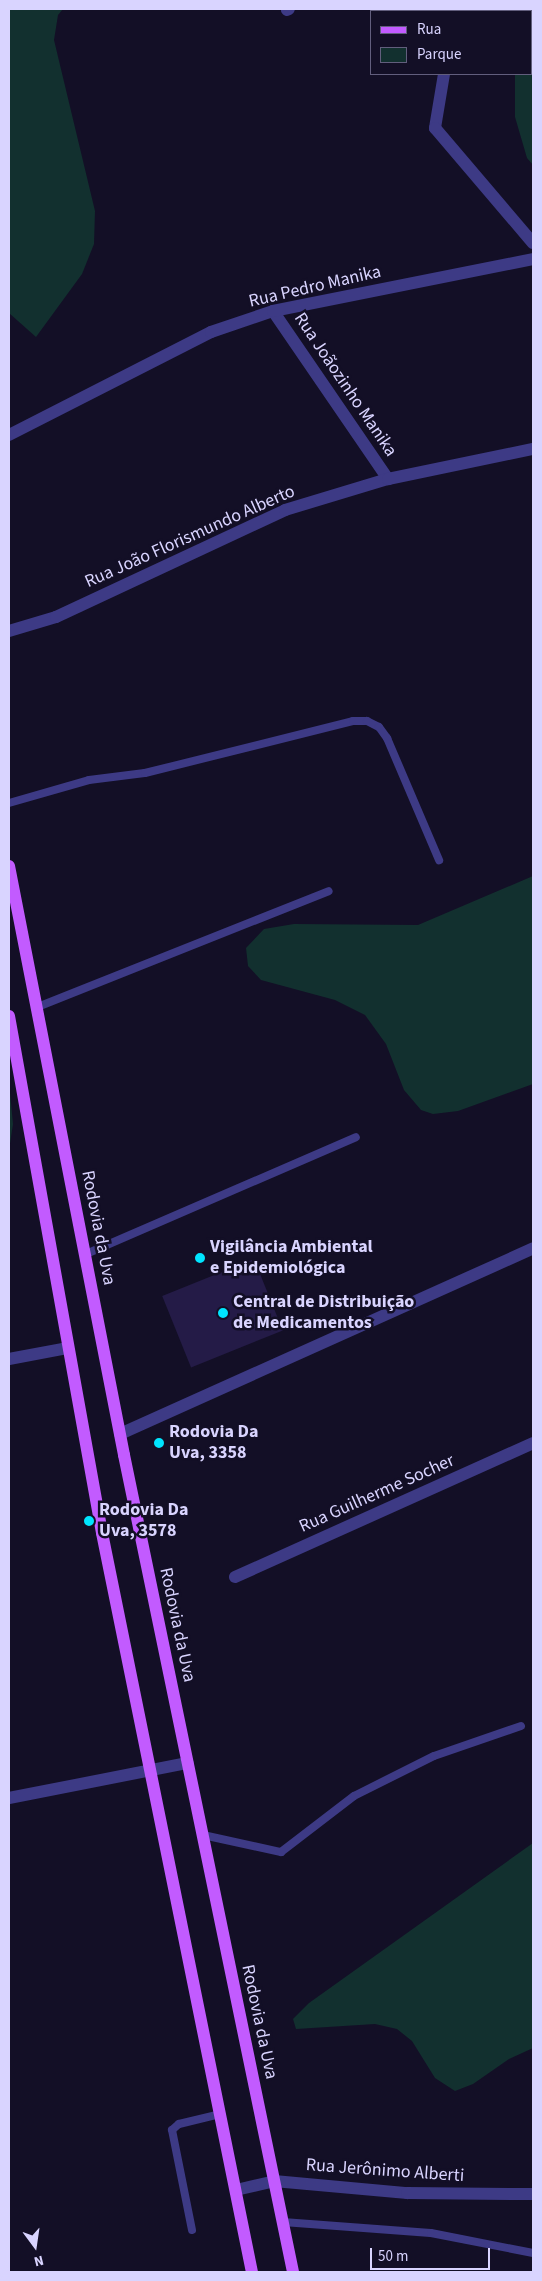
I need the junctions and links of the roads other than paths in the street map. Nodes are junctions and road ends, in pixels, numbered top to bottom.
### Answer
1 (444, 75) edge
2 (533, 244) edge
3 (533, 259) edge
4 (273, 311) junction
5 (9, 435) edge
6 (533, 449) edge
7 (388, 479) junction
8 (9, 631) edge
9 (9, 804) edge
10 (439, 860) dead end
11 (9, 866) edge
12 (329, 891) dead end
13 (35, 1008) junction
14 (9, 1016) edge
15 (356, 1137) dead end
16 (533, 1248) edge
17 (86, 1254) junction
18 (67, 1348) junction
19 (9, 1359) edge
20 (120, 1434) junction
21 (533, 1443) edge
22 (236, 1577) dead end
23 (521, 1726) dead end
24 (188, 1763) junction
25 (152, 1770) junction
26 (9, 1798) edge
27 (202, 1835) junction
28 (220, 2114) junction
29 (274, 2181) junction
30 (236, 2190) junction
31 (533, 2194) edge
32 (282, 2222) junction
33 (192, 2230) dead end
34 (533, 2254) edge
35 (252, 2272) edge
36 (293, 2272) edge

1 - 2 street
3 - 4 street, Rua Pedro Manika
4 - 5 street, Rua Pedro Manika
4 - 7 street, Rua Joãozinho Manika
6 - 7 street, Rua João Florismundo Alberto
7 - 8 street, Rua João Florismundo Alberto
9 - 10 lane
11 - 13 main road, Rodovia da Uva
12 - 13 lane
13 - 17 main road, Rodovia da Uva
14 - 18 main road
15 - 17 lane
16 - 20 street
17 - 20 main road, Rodovia da Uva
18 - 19 street
18 - 25 main road
20 - 24 main road, Rodovia da Uva
21 - 22 street, Rua Guilherme Socher
23 - 27 lane
24 - 25 street
24 - 27 main road, Rodovia da Uva
25 - 26 street
25 - 28 main road
27 - 29 main road, Rodovia da Uva
28 - 30 main road
28 - 33 lane
29 - 30 street, Rua Jerônimo Alberti
29 - 31 street, Rua Jerônimo Alberti
29 - 32 main road, Rodovia da Uva
30 - 35 main road
32 - 34 lane
32 - 36 main road, Rodovia da Uva

